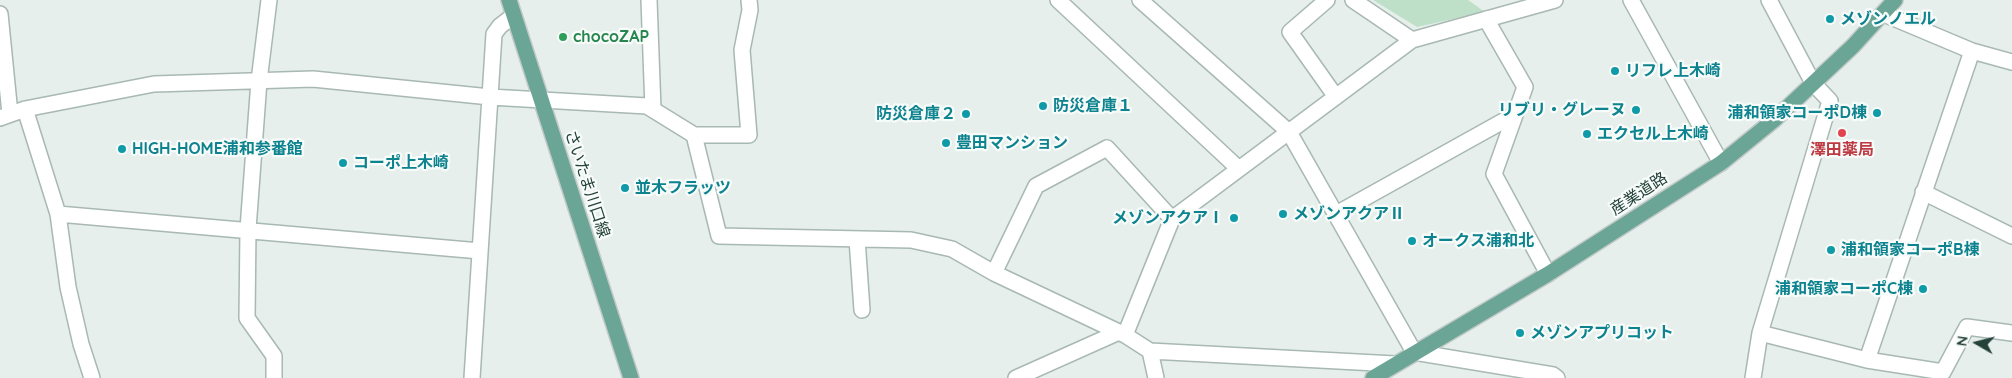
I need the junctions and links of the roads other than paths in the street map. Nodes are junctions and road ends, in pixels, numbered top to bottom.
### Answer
1 (269, 0) edge
2 (508, 0) edge
3 (649, 0) edge
4 (749, 0) edge
5 (1058, 0) edge
6 (1140, 0) edge
7 (1328, 0) edge
8 (1353, 0) edge
9 (1555, 0) edge
10 (1631, 0) edge
11 (1769, 0) edge
12 (1895, 0) edge
13 (0, 14) edge
14 (1884, 14) junction
15 (513, 16) junction
16 (1486, 19) junction
17 (1412, 40) junction
18 (1972, 51) junction
19 (2012, 62) edge
20 (259, 81) junction
21 (1813, 83) junction
22 (490, 97) junction
23 (1336, 97) junction
24 (541, 100) junction
25 (25, 109) junction
26 (653, 109) junction
27 (1514, 115) junction
28 (5, 116) edge
29 (1289, 132) junction
30 (694, 136) junction
31 (1720, 163) junction
32 (1238, 170) junction
33 (1923, 192) junction
34 (58, 214) junction
35 (1336, 214) junction
36 (1172, 219) junction
37 (248, 229) junction
38 (2012, 236) edge
39 (857, 239) junction
40 (480, 251) junction
41 (994, 273) junction
42 (1548, 274) junction
43 (862, 310) dead end
44 (1122, 333) junction
45 (2012, 333) edge
46 (1760, 334) junction
47 (1150, 350) junction
48 (1414, 352) junction
49 (1867, 360) junction
50 (1395, 364) junction
51 (92, 378) edge
52 (274, 378) edge
53 (472, 378) edge
54 (632, 378) edge
55 (1016, 378) edge
56 (1156, 378) edge
57 (1372, 378) edge
58 (1557, 378) edge
59 (1753, 378) edge

1 - 20 street
2 - 15 main road, さいたま川口線
3 - 26 street
4 - 30 street
5 - 32 street
6 - 29 street
7 - 23 street
8 - 17 street
9 - 16 street
10 - 31 street
11 - 21 street
12 - 14 main road, 産業道路
13 - 28 street
14 - 18 street
14 - 21 main road, 産業道路
15 - 22 street
15 - 24 main road, さいたま川口線
16 - 17 street
16 - 27 street
17 - 23 street
18 - 19 street
18 - 33 street
20 - 22 street
20 - 25 street
20 - 37 street
21 - 31 main road, 産業道路
21 - 46 street
22 - 24 street
22 - 40 street
23 - 29 street
24 - 26 street
24 - 54 main road, さいたま川口線
25 - 28 street
25 - 34 street
26 - 30 street
27 - 35 street
27 - 42 street
29 - 32 street
29 - 35 street
30 - 39 street
31 - 42 main road, 産業道路
32 - 36 street
33 - 38 street
33 - 49 street
34 - 37 street
34 - 51 street
35 - 48 street
36 - 41 street
36 - 44 street
37 - 40 street
37 - 52 street
39 - 41 street
39 - 43 street
40 - 53 street
41 - 44 street
42 - 48 main road, 産業道路
44 - 47 street
44 - 55 street
45 - 49 street
46 - 49 street
46 - 59 street
47 - 50 street
47 - 56 street
48 - 50 main road, 産業道路
48 - 58 street
50 - 57 main road, 産業道路

